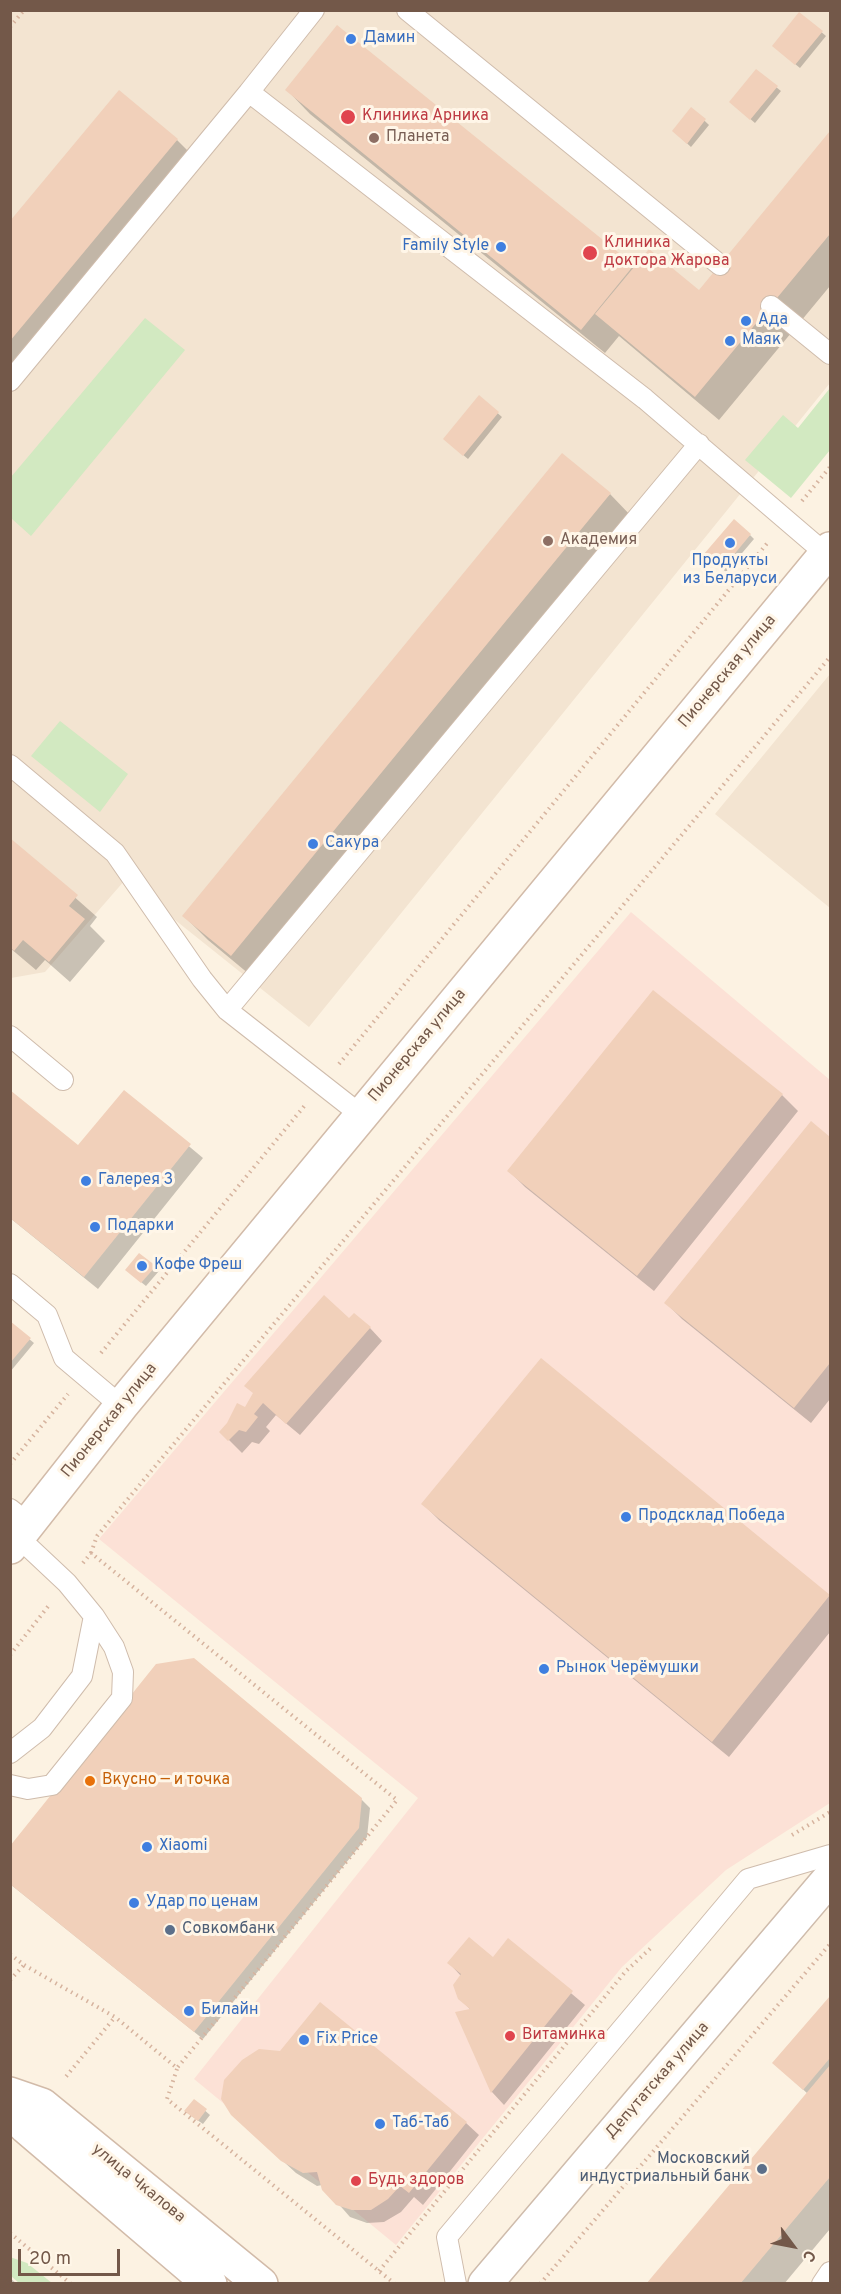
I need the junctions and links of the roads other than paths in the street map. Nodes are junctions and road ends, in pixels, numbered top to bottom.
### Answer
1 (314, 10) edge
2 (406, 10) edge
3 (249, 92) junction
4 (720, 265) dead end
5 (771, 306) dead end
6 (831, 354) edge
7 (10, 381) edge
8 (699, 444) junction
9 (828, 551) edge
10 (10, 765) edge
11 (227, 1010) junction
12 (10, 1036) edge
13 (63, 1080) dead end
14 (361, 1115) junction
15 (10, 1284) edge
16 (121, 1406) junction
17 (17, 1529) edge
18 (94, 1616) junction
19 (10, 1753) edge
20 (10, 1785) edge
21 (831, 1855) edge
22 (831, 1878) edge
23 (10, 2094) edge
24 (10, 2111) edge
25 (831, 2272) edge
26 (210, 2283) edge
27 (261, 2283) edge
28 (456, 2283) edge
29 (484, 2283) edge
30 (822, 2283) edge

1 - 3 lane
2 - 4 lane
3 - 7 lane
3 - 8 lane
5 - 6 lane
8 - 9 lane
8 - 11 lane
9 - 14 main road, Пионерская улица
10 - 11 lane
11 - 14 lane
12 - 13 lane
14 - 16 main road, Пионерская улица
15 - 16 lane
16 - 17 main road, Пионерская улица
17 - 18 lane
18 - 19 lane
18 - 20 lane
21 - 28 lane
22 - 29 main road, Депутатская улица
23 - 27 main road, улица Чкалова
24 - 26 main road, улица Чкалова
25 - 30 lane

